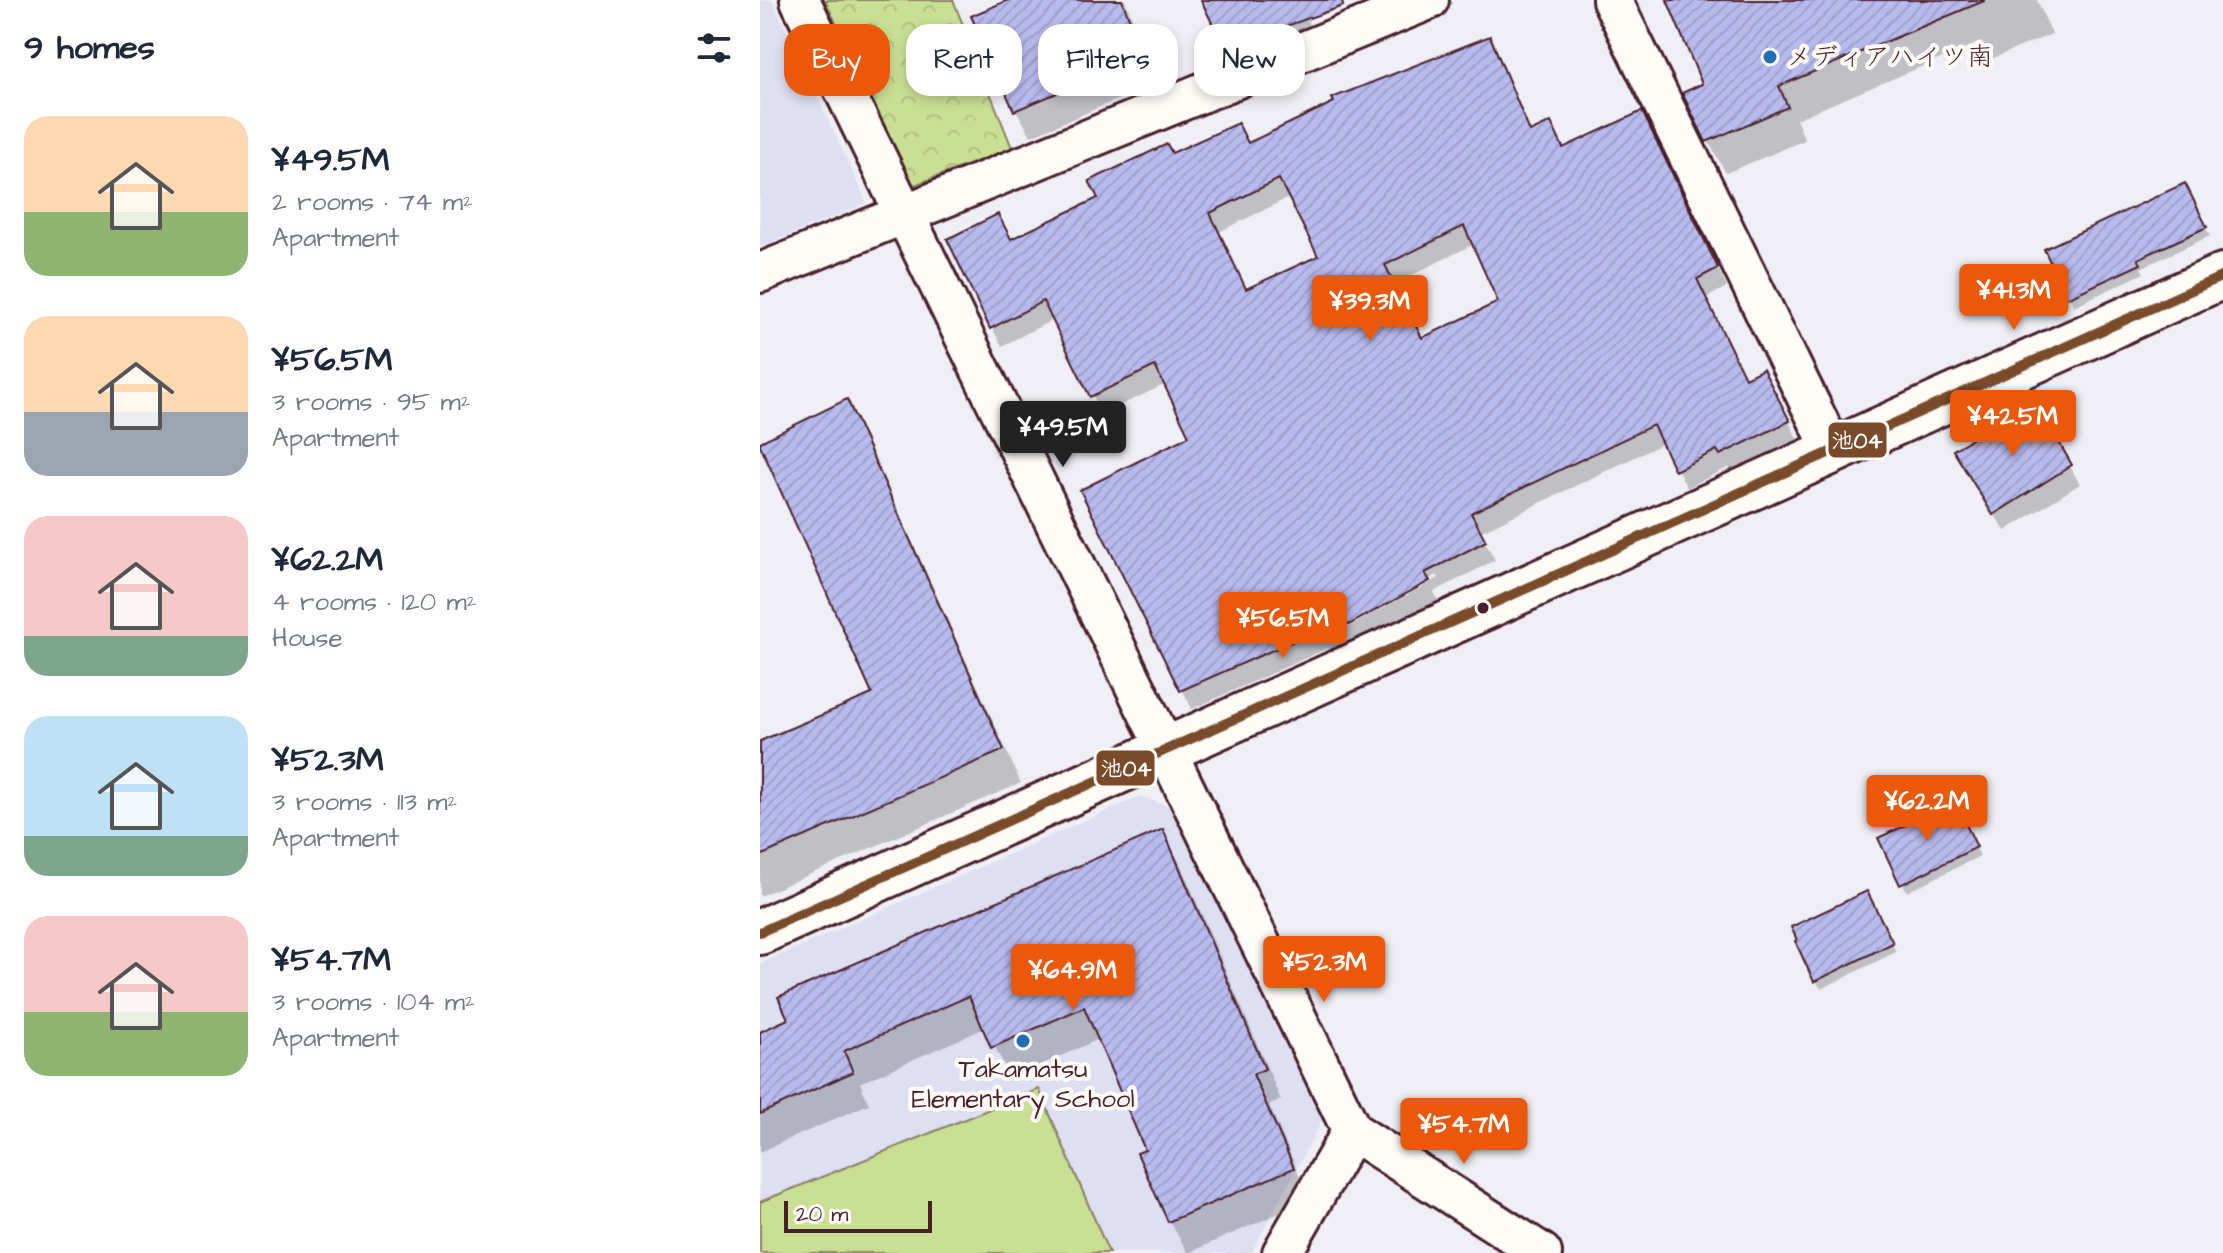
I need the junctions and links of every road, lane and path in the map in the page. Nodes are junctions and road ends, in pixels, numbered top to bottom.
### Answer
1 (800, 0) edge
2 (1429, 0) edge
3 (1612, 0) edge
4 (903, 216) junction
5 (760, 273) edge
6 (2223, 276) edge
7 (1833, 451) junction
8 (1166, 750) junction
9 (760, 932) edge
10 (1352, 1131) junction
11 (1282, 1253) edge
12 (1542, 1253) edge

1 - 4 street
2 - 4 street
3 - 7 street
4 - 5 street
4 - 8 street
6 - 7 street
7 - 8 street
8 - 9 street
8 - 10 street
10 - 11 street
10 - 12 street

